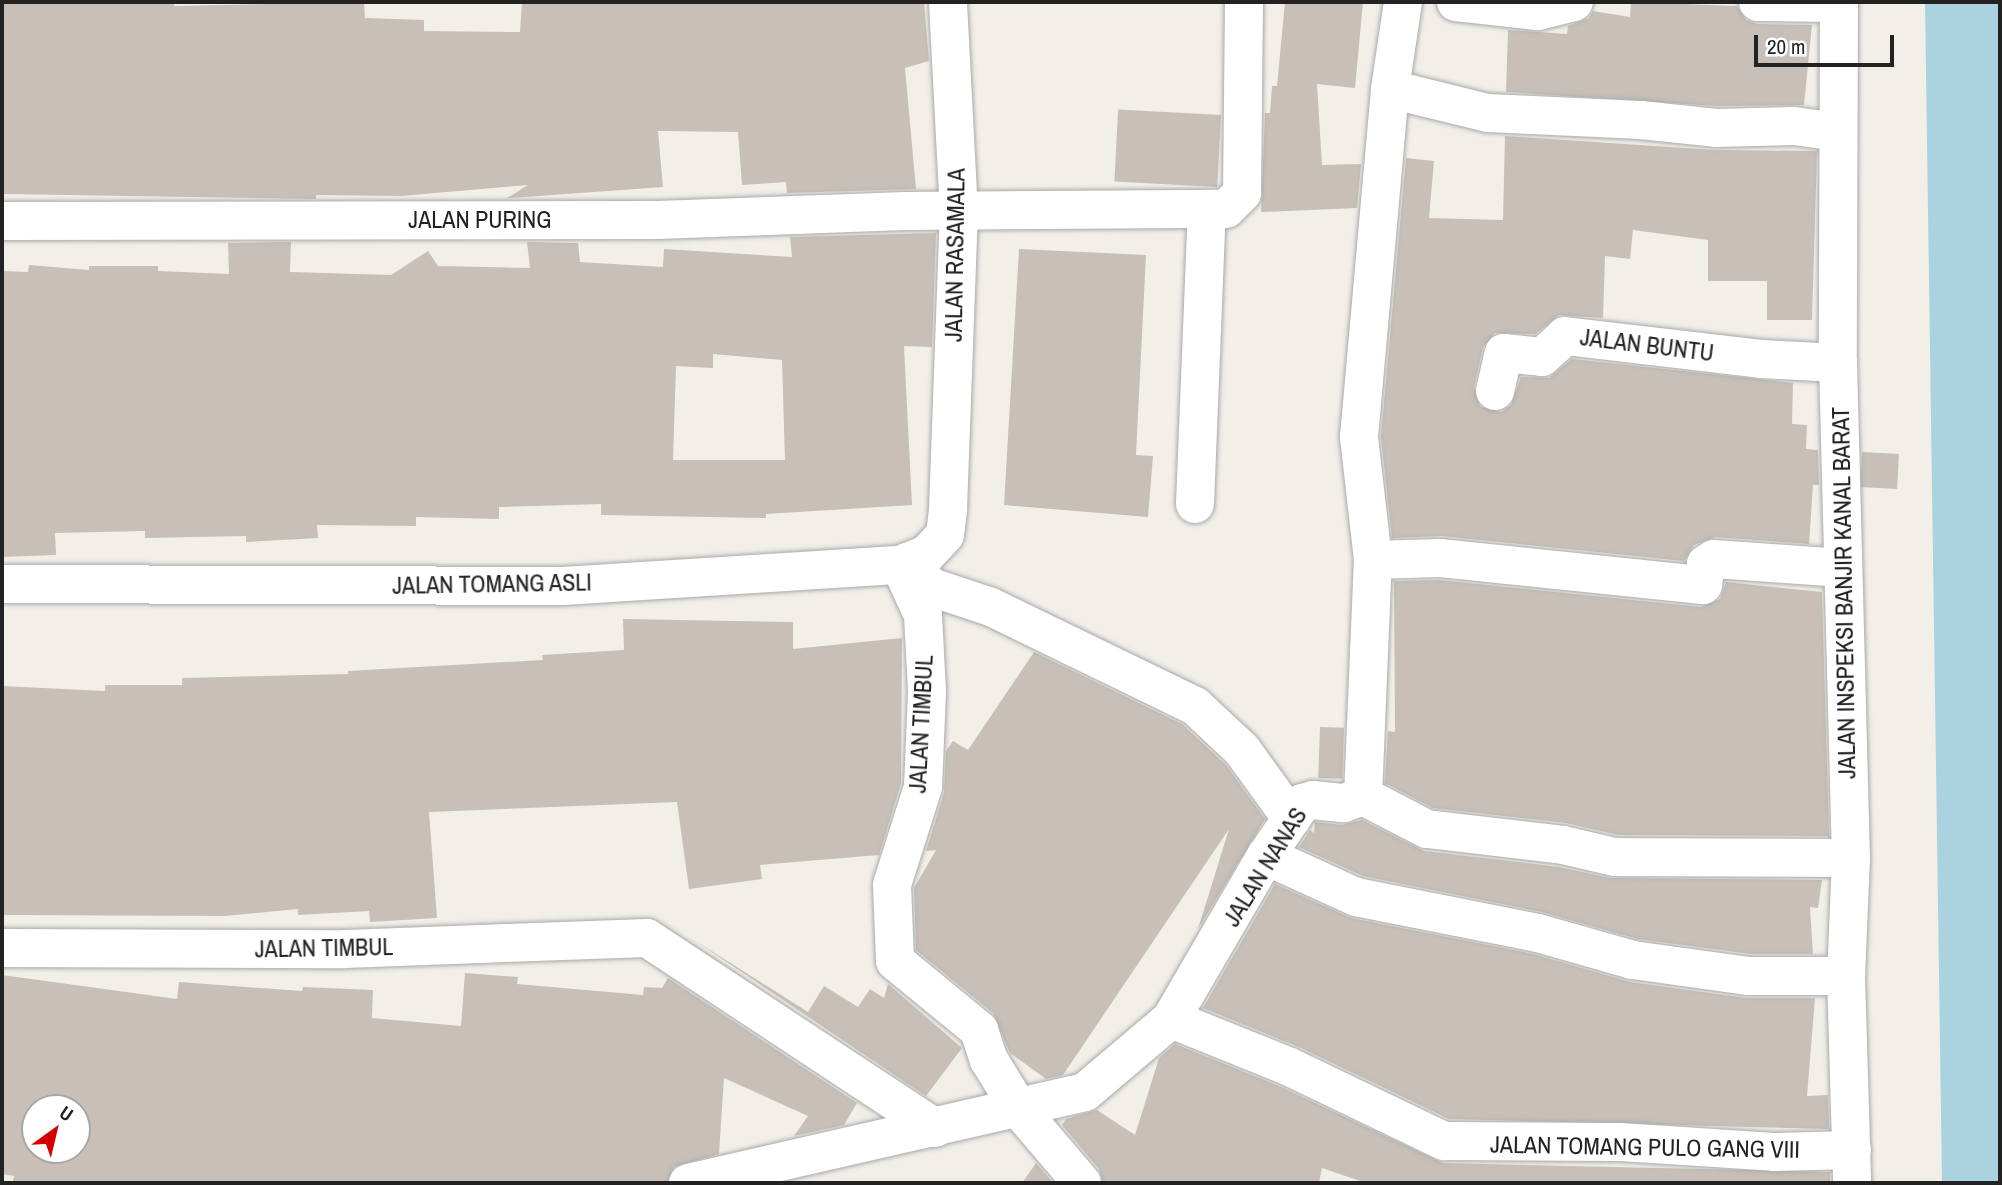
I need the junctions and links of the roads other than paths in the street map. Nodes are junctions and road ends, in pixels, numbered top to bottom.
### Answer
1 (948, 2) edge
2 (1244, 2) edge
3 (1403, 2) edge
4 (1456, 2) edge
5 (1574, 2) edge
6 (1758, 2) edge
7 (1839, 2) edge
8 (1390, 89) junction
9 (1837, 132) junction
10 (1207, 209) junction
11 (959, 213) junction
12 (2, 221) edge
13 (1838, 363) junction
14 (1495, 391) dead end
15 (1195, 504) dead end
16 (948, 509) joint
17 (1373, 560) junction
18 (904, 564) junction
19 (1843, 568) junction
20 (2, 584) edge
21 (1363, 796) junction
22 (1292, 819) junction
23 (1266, 856) junction
24 (1851, 859) junction
25 (2, 948) edge
26 (1846, 976) junction
27 (1171, 1019) junction
28 (1018, 1109) junction
29 (935, 1128) junction
30 (1852, 1167) edge
31 (688, 1183) edge
32 (1083, 1183) edge

1 - 11 street, JALAN RASAMALA
2 - 10 street, JALAN PURING
3 - 8 street
4 - 5 street
6 - 7 street
7 - 9 street, JALAN INSPEKSI BANJIR KANAL BARAT
8 - 9 street
8 - 17 street
9 - 13 street, JALAN INSPEKSI BANJIR KANAL BARAT
10 - 11 street, JALAN PURING
10 - 15 street
11 - 12 street, JALAN PURING
11 - 16 street, JALAN RASAMALA
13 - 14 street, JALAN BUNTU
13 - 19 street, JALAN INSPEKSI BANJIR KANAL BARAT
16 - 18 street, JALAN TOMANG ASLI
17 - 19 street
17 - 21 street
18 - 20 street, JALAN TOMANG ASLI
18 - 22 street
18 - 28 street, JALAN TIMBUL
19 - 24 street, JALAN INSPEKSI BANJIR KANAL BARAT
21 - 22 street, JALAN NANAS
21 - 24 street
22 - 23 street, JALAN NANAS
23 - 26 street
23 - 27 street, JALAN NANAS
24 - 26 street, JALAN INSPEKSI BANJIR KANAL BARAT
25 - 29 street, JALAN TIMBUL
26 - 30 street, JALAN INSPEKSI BANJIR KANAL BARAT
27 - 28 street, JALAN NANAS
27 - 30 street, JALAN TOMANG PULO GANG VIII
28 - 29 street, JALAN NANAS
28 - 32 street, JALAN TIMBUL
29 - 31 street, JALAN NANAS

